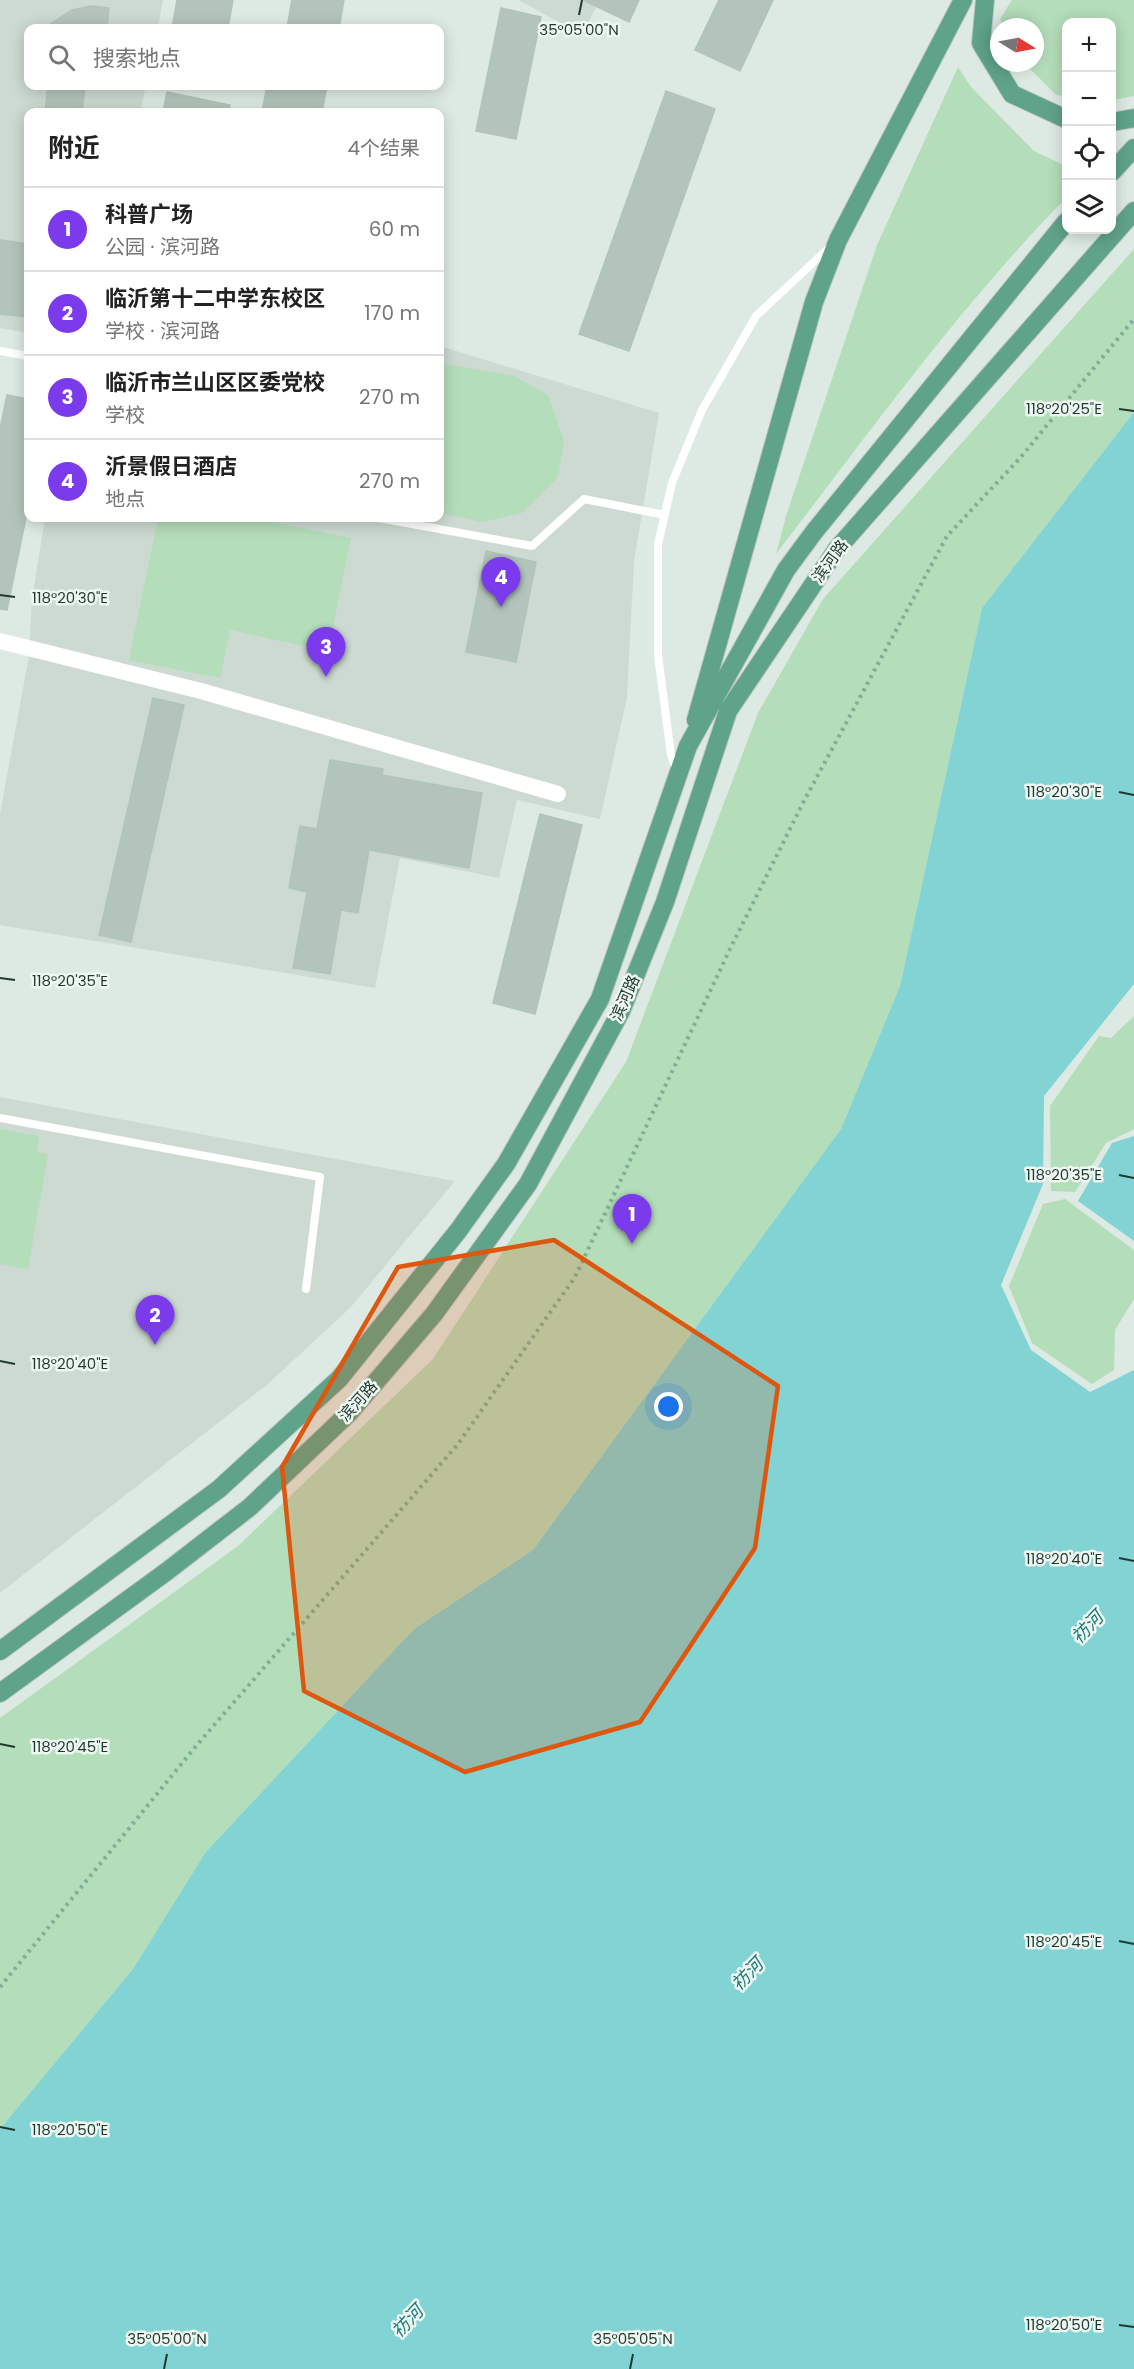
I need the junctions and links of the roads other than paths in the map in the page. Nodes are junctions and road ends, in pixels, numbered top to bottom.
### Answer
1 (963, 0) edge
2 (985, 0) edge
3 (1062, 117) edge
4 (1134, 118) edge
5 (1116, 121) edge
6 (1134, 148) edge
7 (1116, 168) edge
8 (1134, 211) edge
9 (1127, 224) edge
10 (1062, 227) edge
11 (838, 240) junction
12 (0, 351) edge
13 (24, 355) edge
14 (665, 515) junction
15 (401, 522) edge
16 (0, 641) edge
17 (688, 746) junction
18 (678, 776) junction
19 (558, 794) dead end
20 (0, 1118) edge
21 (306, 1289) dead end
22 (0, 1651) edge
23 (0, 1693) edge

1 - 11 main road
2 - 3 main road
4 - 5 main road
6 - 7 main road
8 - 9 main road, 滨河路
9 - 23 main road, 滨河路
10 - 17 main road, 滨河路
11 - 14 lane
11 - 17 main road
12 - 13 lane
14 - 15 lane
14 - 18 lane
16 - 19 street
17 - 18 main road, 滨河路
18 - 22 main road, 滨河路
20 - 21 lane

